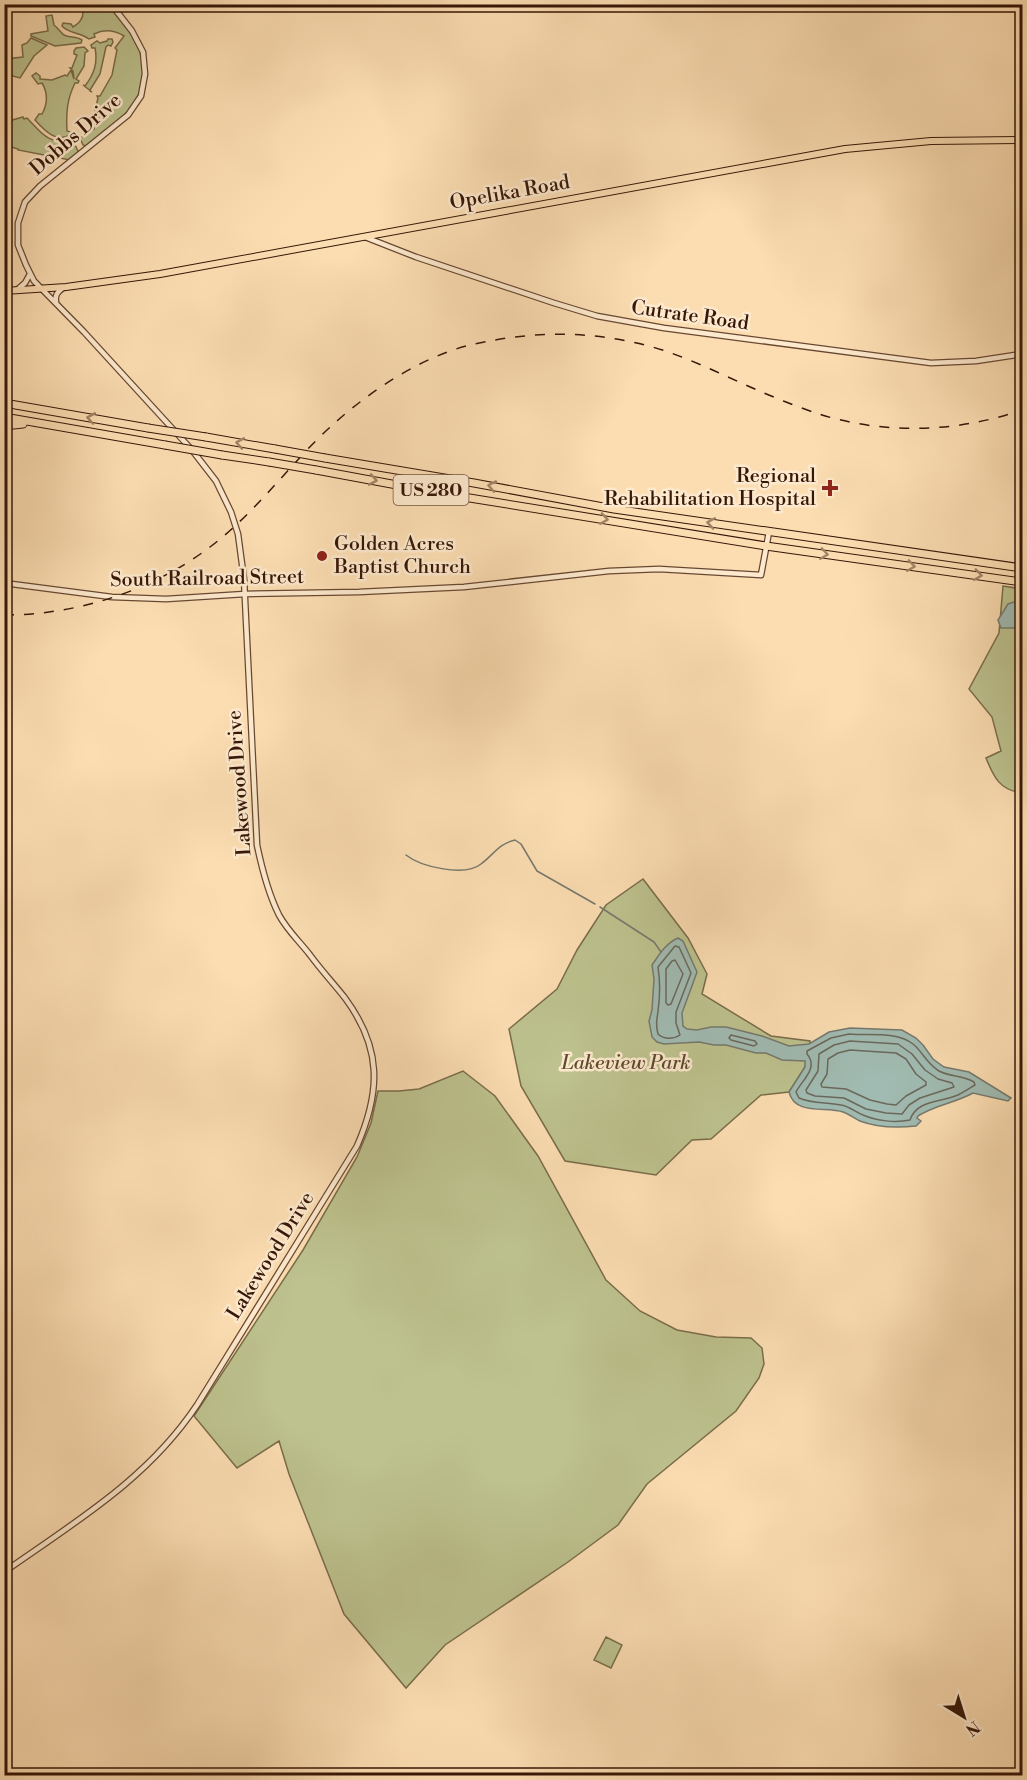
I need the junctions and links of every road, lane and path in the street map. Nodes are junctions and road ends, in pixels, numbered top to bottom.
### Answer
1 (111, 4) edge
2 (1023, 140) edge
3 (364, 237) junction
4 (30, 274) junction
5 (66, 286) junction
6 (41, 289) junction
7 (4, 291) edge
8 (15, 291) junction
9 (56, 302) junction
10 (1023, 354) edge
11 (4, 403) edge
12 (4, 417) edge
13 (35, 423) junction
14 (4, 426) edge
15 (769, 532) junction
16 (766, 546) junction
17 (1023, 568) edge
18 (1023, 582) edge
19 (4, 583) edge
20 (245, 594) junction
21 (4, 1572) edge

1 - 4 street, Dobbs Drive
2 - 3 main road, Opelika Road
3 - 5 main road, Opelika Road
3 - 10 street, Cutrate Road
4 - 6 street, Dobbs Drive
4 - 8 street
5 - 6 main road, Opelika Road
5 - 9 street
6 - 8 main road, Opelika Road
6 - 9 street, Lakewood Drive
7 - 8 main road, Opelika Road
9 - 20 street, Lakewood Drive
15 -> 11 highway, US 280, bridge
12 - 13 highway, US 280
13 - 14 highway
13 -> 16 highway, US 280, bridge
15 - 16 street, South Railroad Street
15 - 17 highway, US 280
16 -> 18 highway, US 280
16 - 20 street, South Railroad Street
19 - 20 street, South Railroad Street
20 - 21 street, Lakewood Drive

